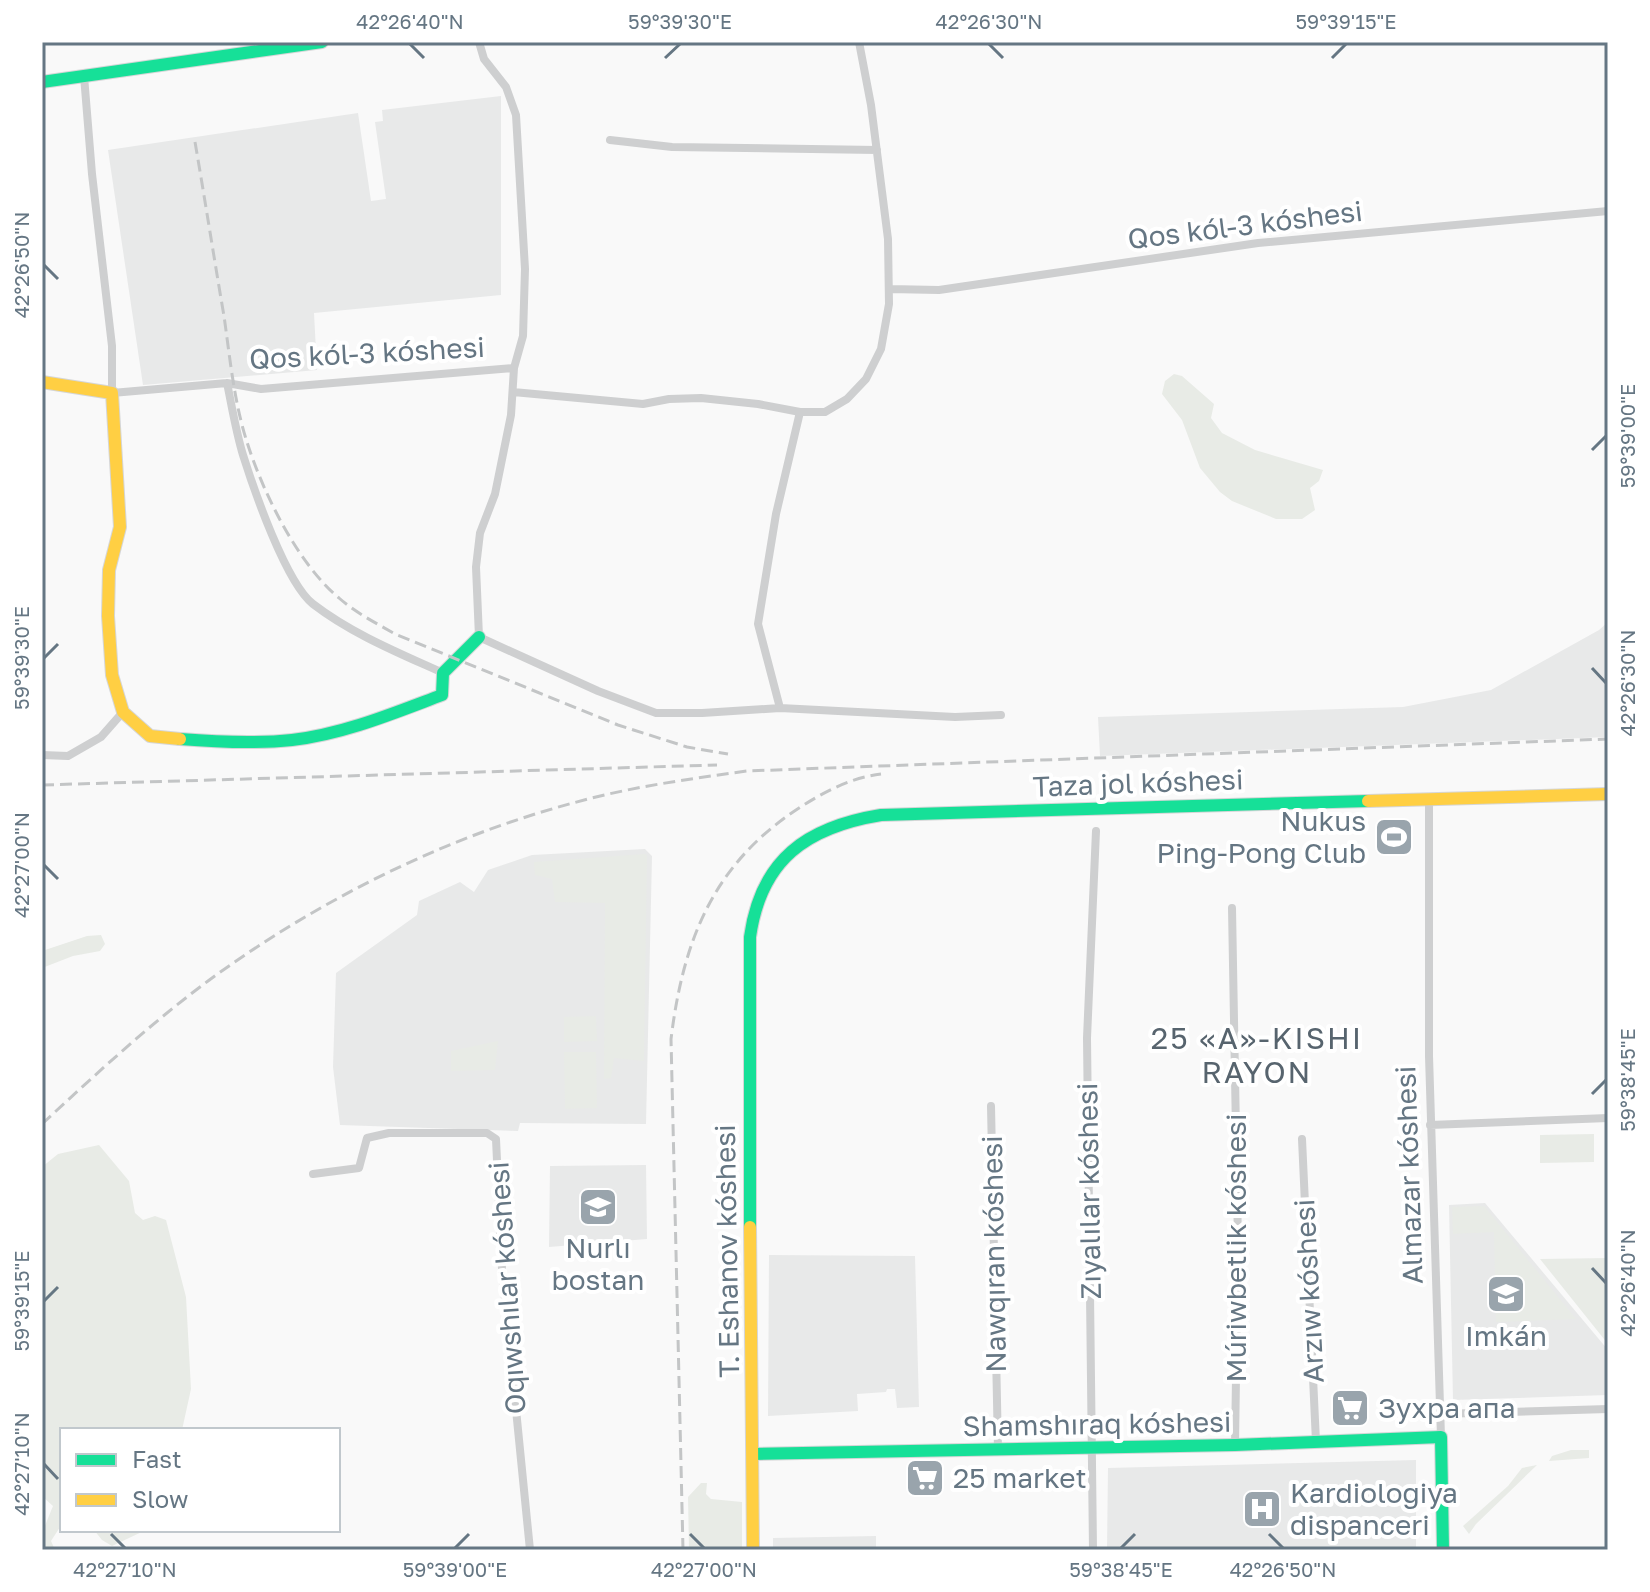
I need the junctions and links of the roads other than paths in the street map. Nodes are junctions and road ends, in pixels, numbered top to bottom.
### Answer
1 (322, 42) edge
2 (479, 42) edge
3 (859, 42) edge
4 (84, 76) junction
5 (42, 82) edge
6 (610, 140) dead end
7 (877, 150) junction
8 (1608, 211) edge
9 (889, 289) junction
10 (514, 368) junction
11 (42, 382) edge
12 (227, 383) junction
13 (513, 392) junction
14 (112, 393) junction
15 (800, 412) junction
16 (479, 637) junction
17 (443, 673) junction
18 (780, 708) junction
19 (123, 712) junction
20 (1001, 715) dead end
21 (42, 755) edge
22 (1608, 794) edge
23 (1429, 799) junction
24 (1096, 831) dead end
25 (1232, 908) dead end
26 (750, 951) joint
27 (991, 1106) dead end
28 (1608, 1118) edge
29 (1430, 1125) junction
30 (1302, 1139) dead end
31 (313, 1174) dead end
32 (1608, 1409) edge
33 (1440, 1414) junction
34 (1441, 1437) junction
35 (1316, 1442) junction
36 (1235, 1445) junction
37 (1093, 1447) junction
38 (998, 1450) junction
39 (754, 1454) junction
40 (530, 1550) edge
41 (753, 1550) edge
42 (1093, 1550) edge
43 (1443, 1550) edge

1 - 4 main road
2 - 10 street, Qos kól-3 kóshesi
3 - 7 street, Qos kól-3 kóshesi
4 - 5 main road
4 - 14 street
6 - 7 street
7 - 9 street, Qos kól-3 kóshesi
8 - 9 street, Qos kól-3 kóshesi
9 - 15 street, Qos kól-3 kóshesi
10 - 12 street, Qos kól-3 kóshesi
10 - 13 street, Qos kól-3 kóshesi
11 - 14 main road
12 - 14 street
12 - 17 street, Qos kól-3 kóshesi
13 - 15 street, Qos kól-3 kóshesi
13 - 16 street, Qos kól-3 kóshesi
14 - 19 main road
15 - 18 street
16 - 17 main road
16 - 18 street
17 - 19 main road
18 - 20 street
19 - 21 street
22 - 23 main road, Taza jol kóshesi
23 - 26 main road, Taza jol kóshesi
23 - 29 street, Almazar kóshesi
24 - 37 street, Zıyalılar kóshesi
25 - 36 street, Múriwbetlik kóshesi
26 - 39 main road, T. Eshanov kóshesi
27 - 38 street, Nawqıran kóshesi
28 - 29 street
29 - 33 street, Almazar kóshesi
30 - 35 street, Arzıw kóshesi
31 - 40 street, Oqıwshılar kóshesi
32 - 33 street
33 - 34 street, Almazar kóshesi
34 - 35 main road, Shamshıraq kóshesi
34 - 43 main road, Almazar kóshesi
35 - 36 main road, Shamshıraq kóshesi
36 - 37 main road, Shamshıraq kóshesi
37 - 38 main road, Shamshıraq kóshesi
37 - 42 street, Zıyalılar kóshesi
38 - 39 main road, Shamshıraq kóshesi
39 - 41 main road, T. Eshanov kóshesi

